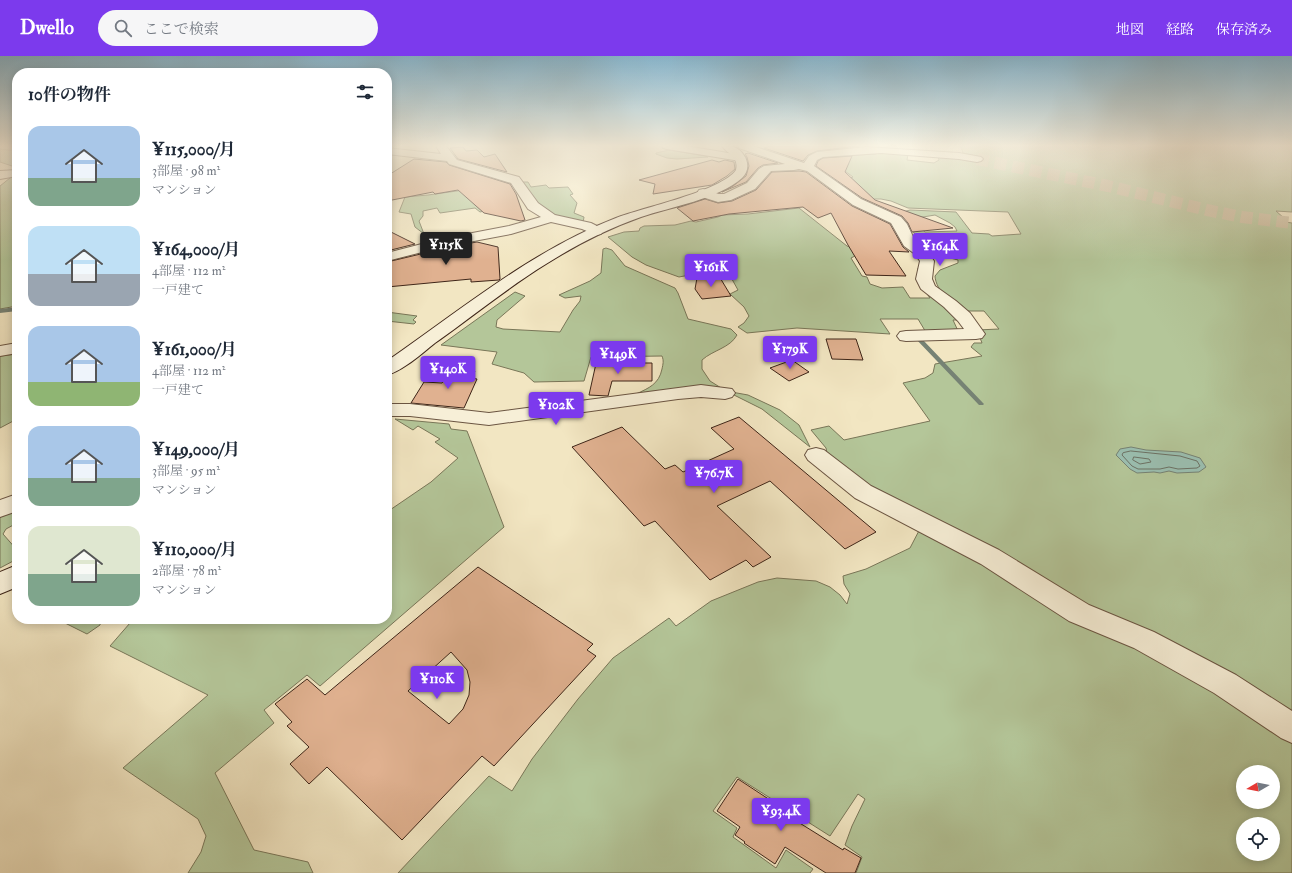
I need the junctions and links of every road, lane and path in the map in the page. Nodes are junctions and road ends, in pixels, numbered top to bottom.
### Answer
1 (517, 184) edge
2 (724, 184) edge
3 (752, 184) edge
4 (831, 184) edge
5 (703, 193) junction
6 (551, 218) junction
7 (596, 231) junction
8 (392, 255) edge
9 (906, 336) dead end
10 (12, 349) edge
11 (0, 351) edge
12 (392, 365) edge
13 (725, 393) dead end
14 (392, 410) edge
15 (816, 455) dead end
16 (12, 504) edge
17 (0, 509) edge
18 (12, 578) edge
19 (0, 584) edge
20 (1292, 728) edge

1 - 6 street
2 - 5 street
3 - 5 street
4 - 9 street
5 - 7 street
6 - 7 street
6 - 8 street
7 - 12 street
10 - 11 street
13 - 14 street
15 - 20 street
16 - 17 street
18 - 19 street

